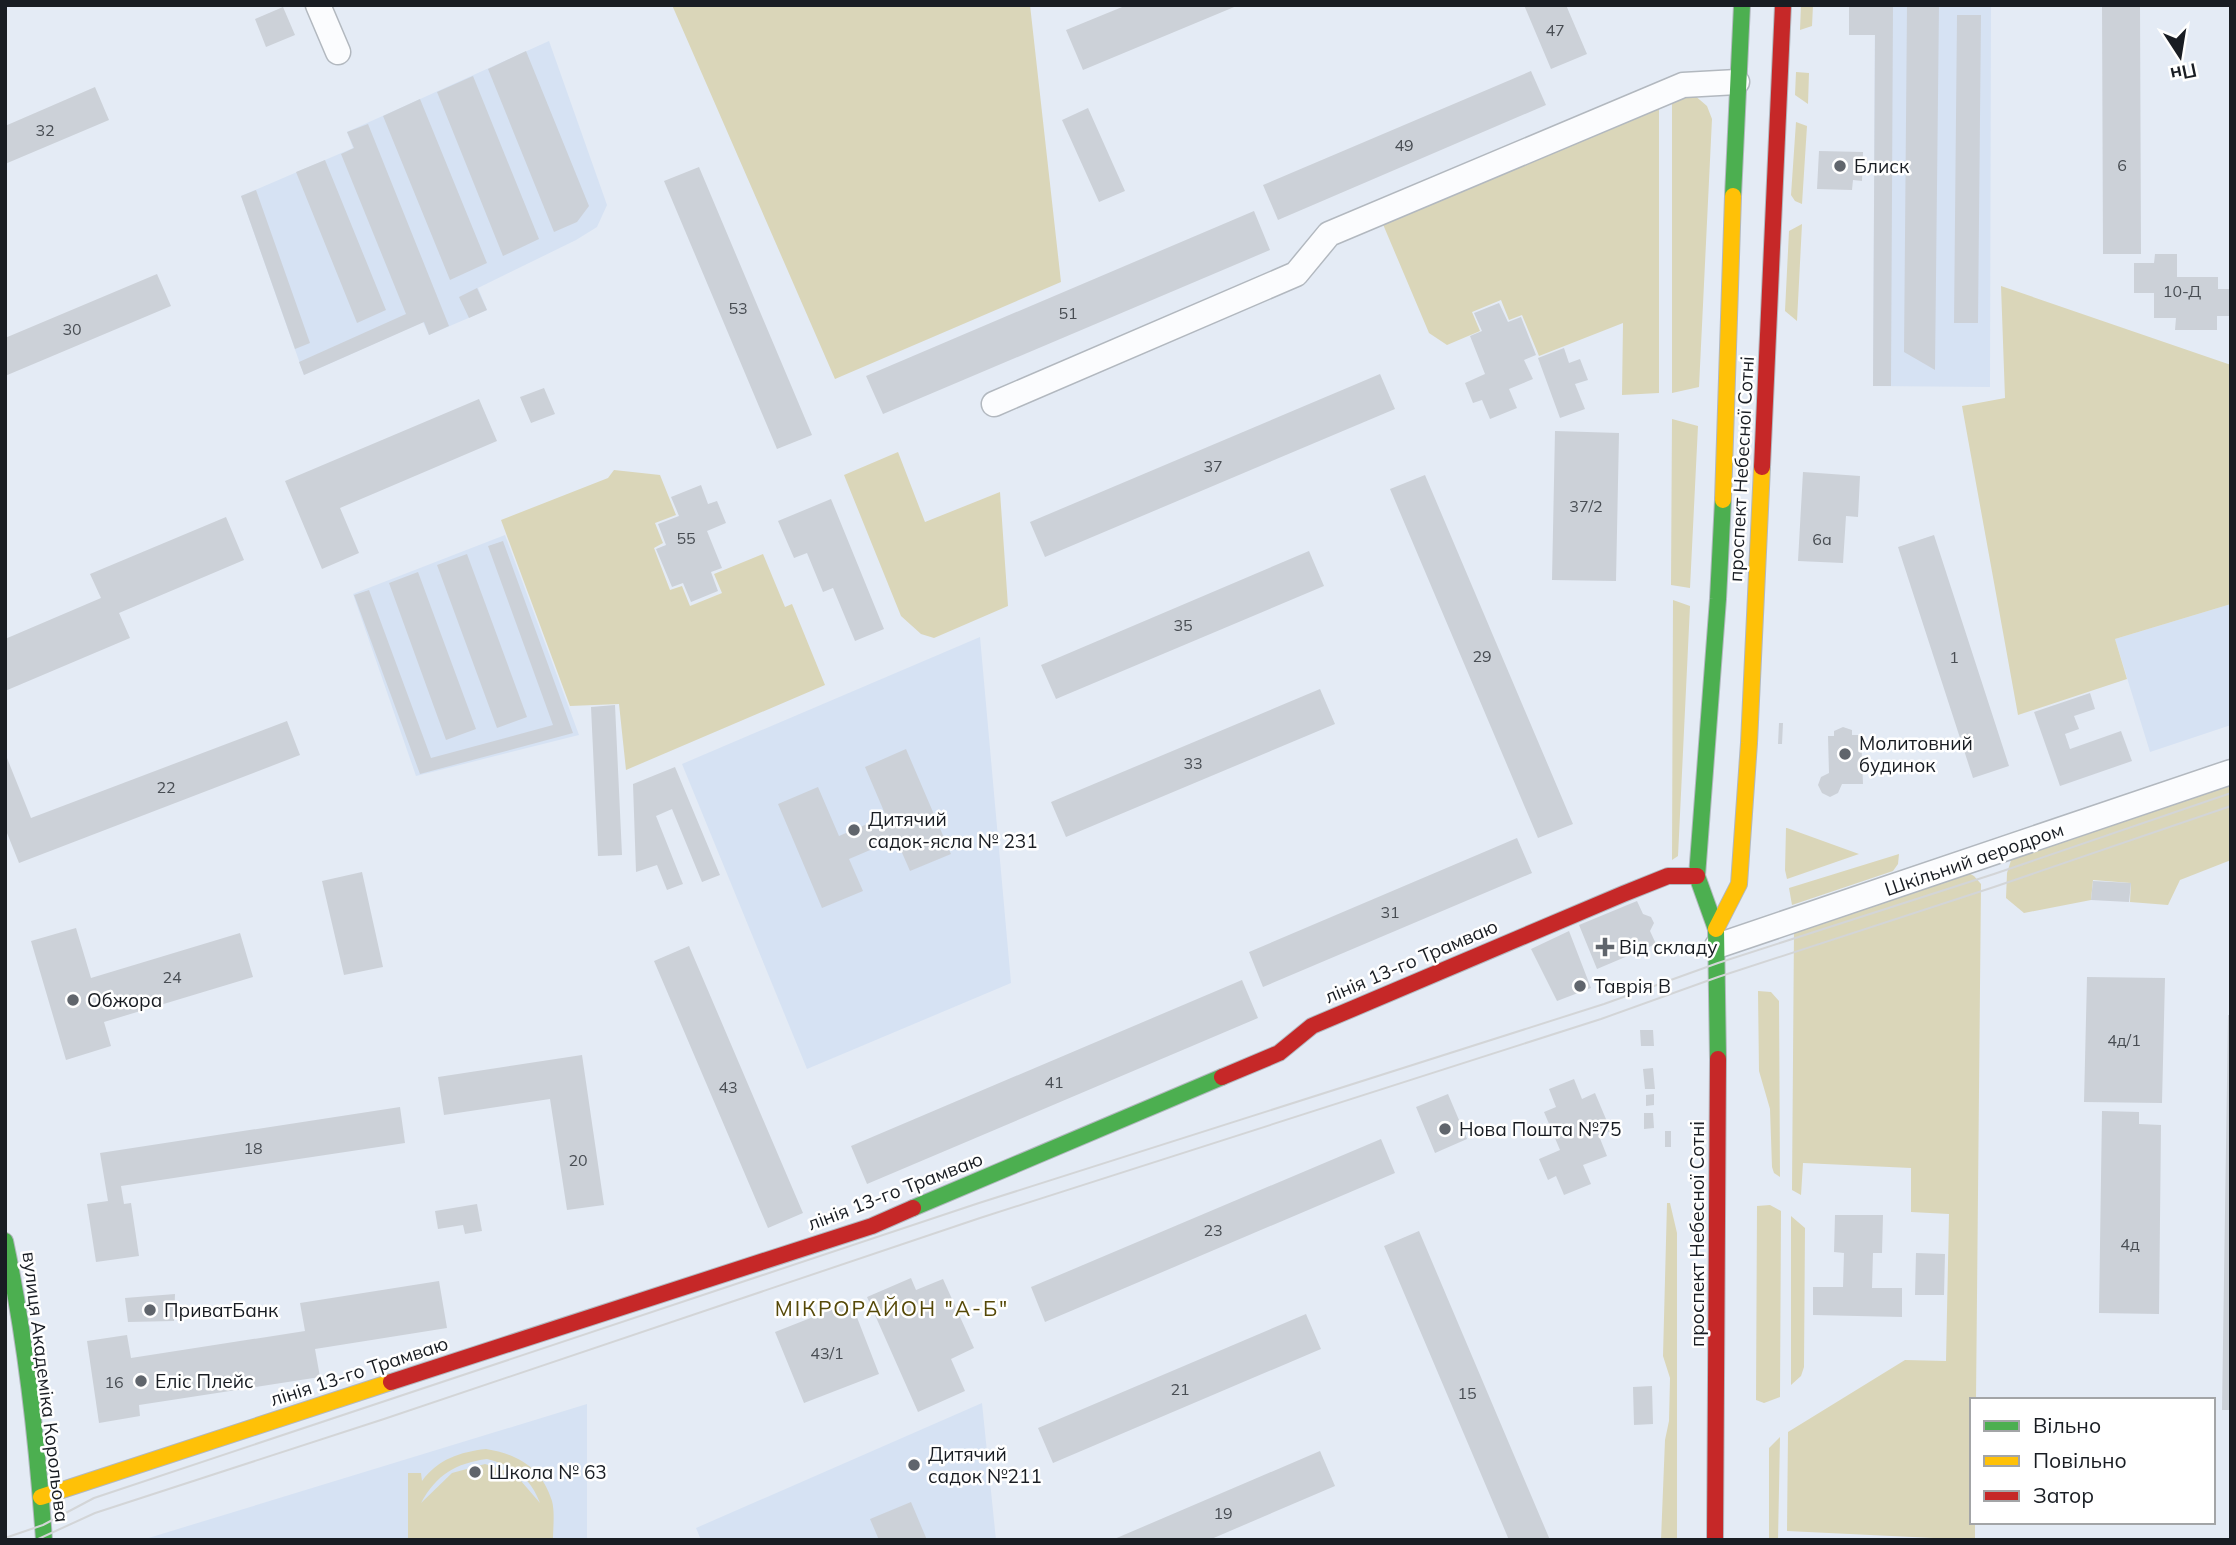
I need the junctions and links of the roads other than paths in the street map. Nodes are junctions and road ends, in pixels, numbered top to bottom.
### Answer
1 (318, 5) edge
2 (1742, 5) edge
3 (1783, 5) edge
4 (338, 52) dead end
5 (1737, 82) junction
6 (994, 404) dead end
7 (2231, 772) edge
8 (1697, 876) junction
9 (1716, 937) junction
10 (5, 1241) edge
11 (41, 1497) junction
12 (44, 1540) edge
13 (1716, 1540) edge

1 - 4 street
2 - 5 main road, проспект Небесної Сотні
3 - 9 main road, проспект Небесної Сотні
5 - 6 street
5 - 8 main road, проспект Небесної Сотні
7 - 9 street, Шкільний аеродром
8 - 9 main road, проспект Небесної Сотні
8 - 11 main road, лінія 13-го Трамваю
9 - 13 main road, проспект Небесної Сотні
10 - 11 main road, вулиця Академіка Корольова
11 - 12 main road, вулиця Академіка Корольова

